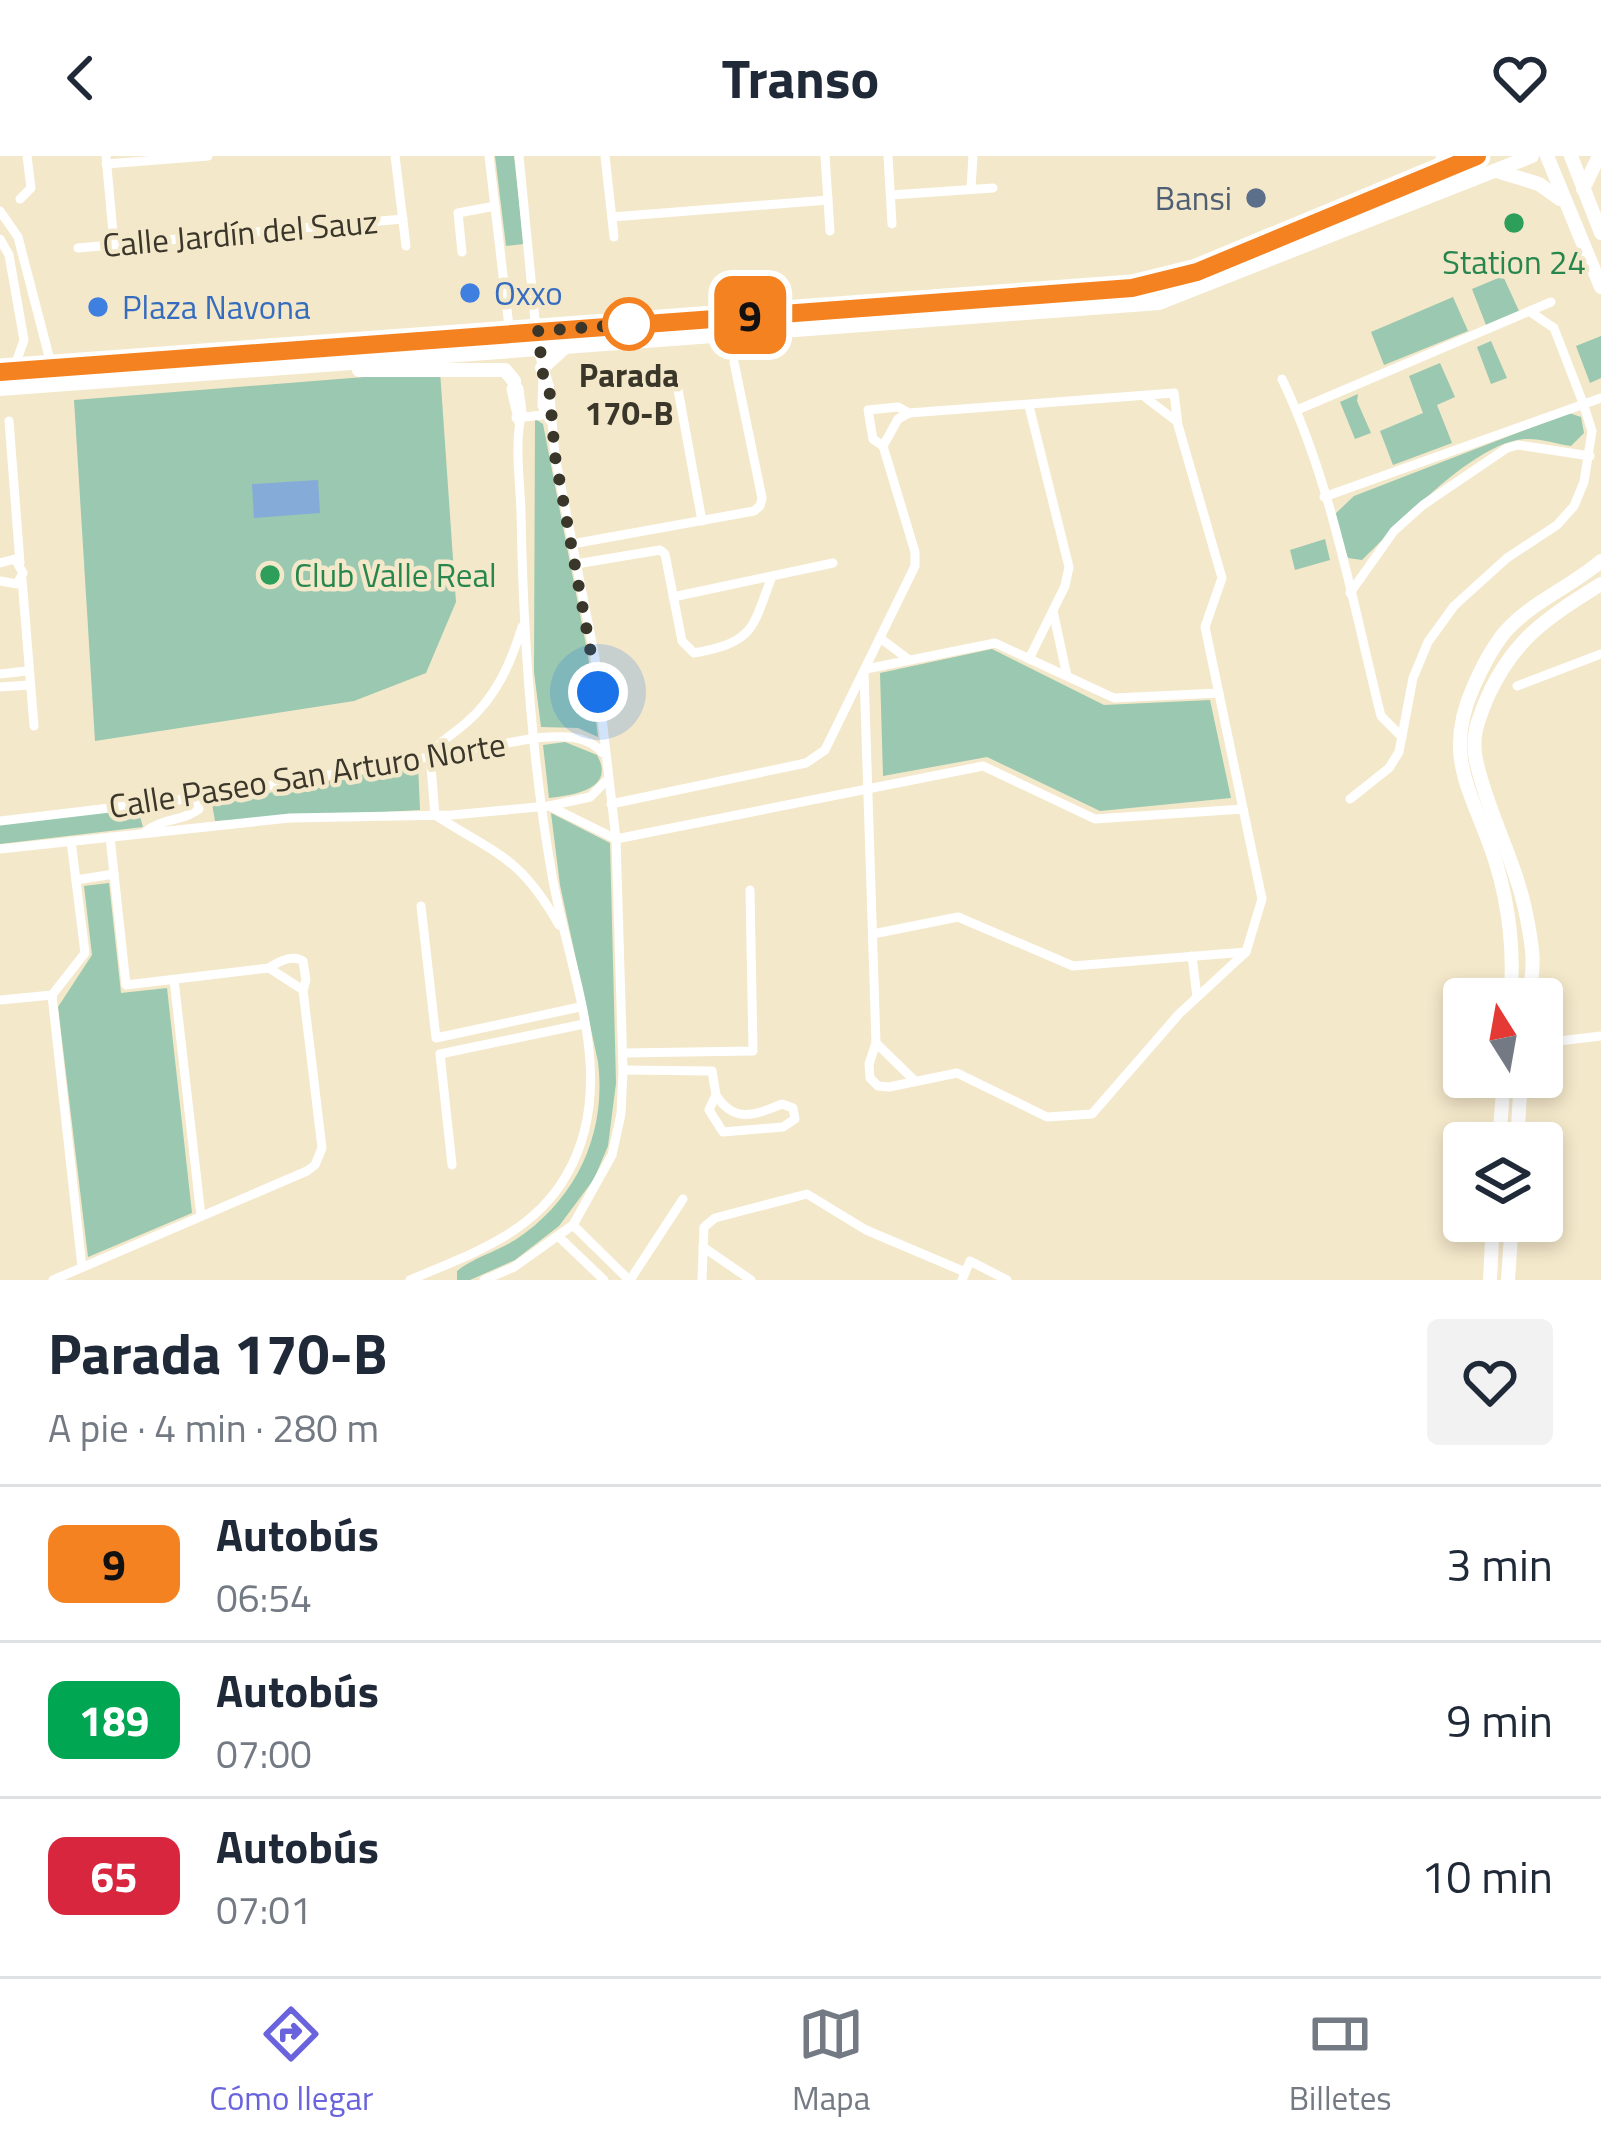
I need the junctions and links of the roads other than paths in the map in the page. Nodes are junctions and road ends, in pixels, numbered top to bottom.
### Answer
1 (26, 156) edge
2 (208, 156) edge
3 (395, 156) edge
4 (489, 156) edge
5 (519, 156) edge
6 (605, 156) edge
7 (825, 156) edge
8 (888, 156) edge
9 (973, 156) edge
10 (1477, 156) edge
11 (1532, 156) edge
12 (1546, 156) edge
13 (1599, 156) edge
14 (192, 157) edge
15 (106, 160) edge
16 (1442, 163) edge
17 (1574, 163) edge
18 (1495, 171) junction
19 (1554, 177) junction
20 (971, 188) junction
21 (993, 188) dead end
22 (1583, 188) junction
23 (891, 195) junction
24 (20, 199) dead end
25 (827, 200) junction
26 (1417, 202) junction
27 (1564, 202) junction
28 (495, 206) junction
29 (1355, 206) junction
30 (0, 211) edge
31 (612, 217) junction
32 (403, 219) junction
33 (892, 224) dead end
34 (1299, 227) junction
35 (830, 230) dead end
36 (1601, 233) edge
37 (614, 237) dead end
38 (0, 238) edge
39 (114, 244) junction
40 (1311, 245) junction
41 (406, 247) dead end
42 (78, 248) dead end
43 (529, 248) junction
44 (501, 250) junction
45 (462, 252) dead end
46 (24, 260) junction
47 (11, 263) junction
48 (1256, 267) junction
49 (1601, 287) edge
50 (1551, 302) dead end
51 (1532, 313) junction
52 (721, 317) junction
53 (538, 331) junction
54 (510, 333) junction
55 (671, 341) junction
56 (373, 343) junction
57 (563, 349) junction
58 (538, 352) junction
59 (512, 353) junction
60 (734, 362) dead end
61 (343, 365) junction
62 (325, 366) junction
63 (52, 368) junction
64 (543, 371) junction
65 (7, 372) edge
66 (675, 374) dead end
67 (1282, 379) dead end
68 (514, 381) joint
69 (0, 388) edge
70 (1140, 396) junction
71 (1601, 398) edge
72 (1583, 403) junction
73 (1029, 406) junction
74 (1297, 410) junction
75 (909, 412) junction
76 (549, 416) junction
77 (519, 420) junction
78 (9, 421) dead end
79 (1178, 425) junction
80 (1596, 430) edge
81 (883, 446) junction
82 (13, 449) junction
83 (0, 453) edge
84 (1590, 456) junction
85 (14, 463) junction
86 (0, 465) edge
87 (1324, 497) junction
88 (702, 521) junction
89 (572, 544) junction
90 (1341, 560) junction
91 (1601, 561) edge
92 (0, 562) edge
93 (20, 563) junction
94 (833, 563) dead end
95 (1372, 563) junction
96 (576, 564) junction
97 (772, 576) junction
98 (22, 579) junction
99 (0, 581) edge
100 (1601, 584) edge
101 (1350, 592) junction
102 (673, 597) junction
103 (1053, 610) junction
104 (523, 622) junction
105 (880, 638) junction
106 (1601, 654) edge
107 (908, 659) junction
108 (1029, 659) junction
109 (27, 671) junction
110 (865, 671) junction
111 (0, 674) edge
112 (1067, 676) junction
113 (29, 685) junction
114 (1516, 686) dead end
115 (0, 687) edge
116 (1219, 693) junction
117 (34, 726) dead end
118 (1402, 737) junction
119 (535, 738) junction
120 (430, 755) junction
121 (606, 758) junction
122 (608, 779) junction
123 (868, 789) junction
124 (197, 798) junction
125 (1350, 799) dead end
126 (611, 803) junction
127 (546, 806) junction
128 (1244, 808) junction
129 (435, 815) junction
130 (0, 821) edge
131 (145, 832) junction
132 (110, 837) junction
133 (616, 839) junction
134 (71, 841) junction
135 (0, 849) edge
136 (114, 874) junction
137 (1519, 879) junction
138 (76, 880) junction
139 (1501, 884) junction
140 (750, 890) dead end
141 (421, 906) dead end
142 (873, 934) junction
143 (564, 935) junction
144 (1246, 952) junction
145 (1192, 956) junction
146 (269, 968) junction
147 (1511, 978) edge
148 (1532, 978) edge
149 (174, 980) junction
150 (303, 990) junction
151 (52, 995) junction
152 (1197, 997) junction
153 (0, 1000) edge
154 (580, 1007) junction
155 (584, 1024) junction
156 (1601, 1036) edge
157 (1563, 1041) edge
158 (876, 1043) junction
159 (623, 1053) junction
160 (623, 1070) junction
161 (915, 1081) junction
162 (716, 1095) junction
163 (452, 1166) dead end
164 (683, 1199) dead end
165 (201, 1216) junction
166 (573, 1225) junction
167 (559, 1237) junction
168 (1491, 1242) edge
169 (1511, 1242) edge
170 (704, 1247) junction
171 (1490, 1262) junction
172 (443, 1266) junction
173 (82, 1268) junction
174 (1509, 1272) edge
175 (963, 1276) edge
176 (53, 1280) edge
177 (410, 1280) edge
178 (451, 1280) edge
179 (484, 1280) edge
180 (604, 1280) edge
181 (630, 1280) edge
182 (702, 1280) edge
183 (752, 1280) edge
184 (1007, 1280) edge
185 (1490, 1280) edge

1 - 24 street
2 - 14 street
3 - 32 street
4 - 28 street
5 - 43 street
6 - 31 street
7 - 25 street
8 - 23 street
9 - 20 street
10 - 16 main road
11 - 18 main road
12 - 19 main road
13 - 22 main road
14 - 15 street
15 - 39 street
16 - 26 street
16 - 29 main road
17 - 19 main road
17 - 22 main road
18 - 26 main road
18 - 27 main road
19 - 27 main road
20 - 21 street
20 - 23 street
22 - 36 main road
23 - 33 street
25 - 31 street
25 - 35 street
26 - 40 main road
27 - 49 main road
28 - 44 street
28 - 45 street
29 - 34 main road
29 - 40 main road
30 - 46 street
31 - 37 street
32 - 39 street, Calle Jardín del Sauz
32 - 41 street
34 - 48 main road
34 - 52 main road
38 - 47 street
39 - 42 street, Calle Jardín del Sauz
40 - 48 main road
43 - 44 street
43 - 53 street
44 - 54 street
46 - 47 street
46 - 63 street
47 - 65 street
48 - 55 main road
50 - 51 street
51 - 72 street
51 - 74 street
52 - 53 main road
52 - 55 main road
53 - 54 main road
53 - 58 street
54 - 56 main road
54 - 59 street
55 - 57 main road
56 - 62 main road
56 - 63 main road
57 - 58 main road
57 - 64 main road
58 - 59 main road
58 - 64 street
59 - 61 main road
60 - 88 street
61 - 62 main road
61 - 68 main road
62 - 69 main road
63 - 65 main road
63 - 69 main road
64 - 76 street
66 - 88 street
67 - 74 street
68 - 77 street
70 - 73 street
70 - 79 street
70 - 79 street
71 - 72 street
72 - 80 street
72 - 87 street
73 - 75 street
73 - 103 street
74 - 87 street
75 - 81 street
75 - 81 street
76 - 77 street
76 - 89 street
77 - 104 street
78 - 82 street
79 - 116 street
80 - 84 street
81 - 105 street
82 - 83 street
82 - 85 street
84 - 95 street
84 - 118 street
85 - 86 street
85 - 93 street
87 - 90 street
88 - 89 street
89 - 96 street
90 - 95 street
90 - 101 street
91 - 139 main road
92 - 93 street
93 - 98 street
94 - 97 street
95 - 101 street
96 - 102 street
96 - 121 street
97 - 102 street
97 - 102 street
98 - 99 street
98 - 109 street
100 - 137 main road
101 - 118 street
103 - 108 street
103 - 112 street
104 - 119 street
104 - 120 street
105 - 107 street
105 - 110 street
106 - 114 street
107 - 108 street
107 - 110 street
108 - 112 street
109 - 111 street
109 - 113 street
110 - 123 street
110 - 126 street
112 - 116 street
113 - 115 street
113 - 117 street
116 - 128 street
118 - 125 street
119 - 120 street, Calle Paseo San Arturo Norte
119 - 121 street, Calle Paseo San Arturo Norte
119 - 127 street
120 - 124 street, Calle Paseo San Arturo Norte
120 - 129 street
121 - 122 street
122 - 126 street
122 - 127 street, Calle Paseo San Arturo Norte
123 - 128 street
123 - 133 street
123 - 142 street
124 - 130 street, Calle Paseo San Arturo Norte
124 - 131 street
126 - 133 street
127 - 129 street, Calle Paseo San Arturo Norte
127 - 133 street
127 - 143 street
128 - 144 street
129 - 131 street, Calle Paseo San Arturo Norte
129 - 143 street
131 - 132 street, Calle Paseo San Arturo Norte
132 - 134 street, Calle Paseo San Arturo Norte
132 - 136 street
133 - 159 street
134 - 135 street, Calle Paseo San Arturo Norte
134 - 138 street
136 - 138 street
136 - 149 street
137 - 139 main road
137 - 148 main road
138 - 151 street
139 - 147 main road
140 - 159 street
141 - 154 street
142 - 145 street
142 - 158 street
143 - 154 street
144 - 145 street
144 - 152 street
145 - 152 street
146 - 149 street
146 - 150 street
146 - 150 street
149 - 165 street
150 - 165 street
151 - 153 street
151 - 173 street
152 - 161 street
154 - 155 street
155 - 163 street
155 - 172 street
156 - 157 street
158 - 161 street
158 - 161 street
159 - 160 street
160 - 162 street
160 - 166 street
162 - 162 street
164 - 181 street
165 - 173 street
166 - 167 street
166 - 181 street
167 - 179 street
167 - 180 street
168 - 171 main road
169 - 174 main road
170 - 175 street
170 - 182 street
170 - 183 street
171 - 174 main road
171 - 185 main road
172 - 177 street
172 - 178 street
173 - 176 street
175 - 184 street

